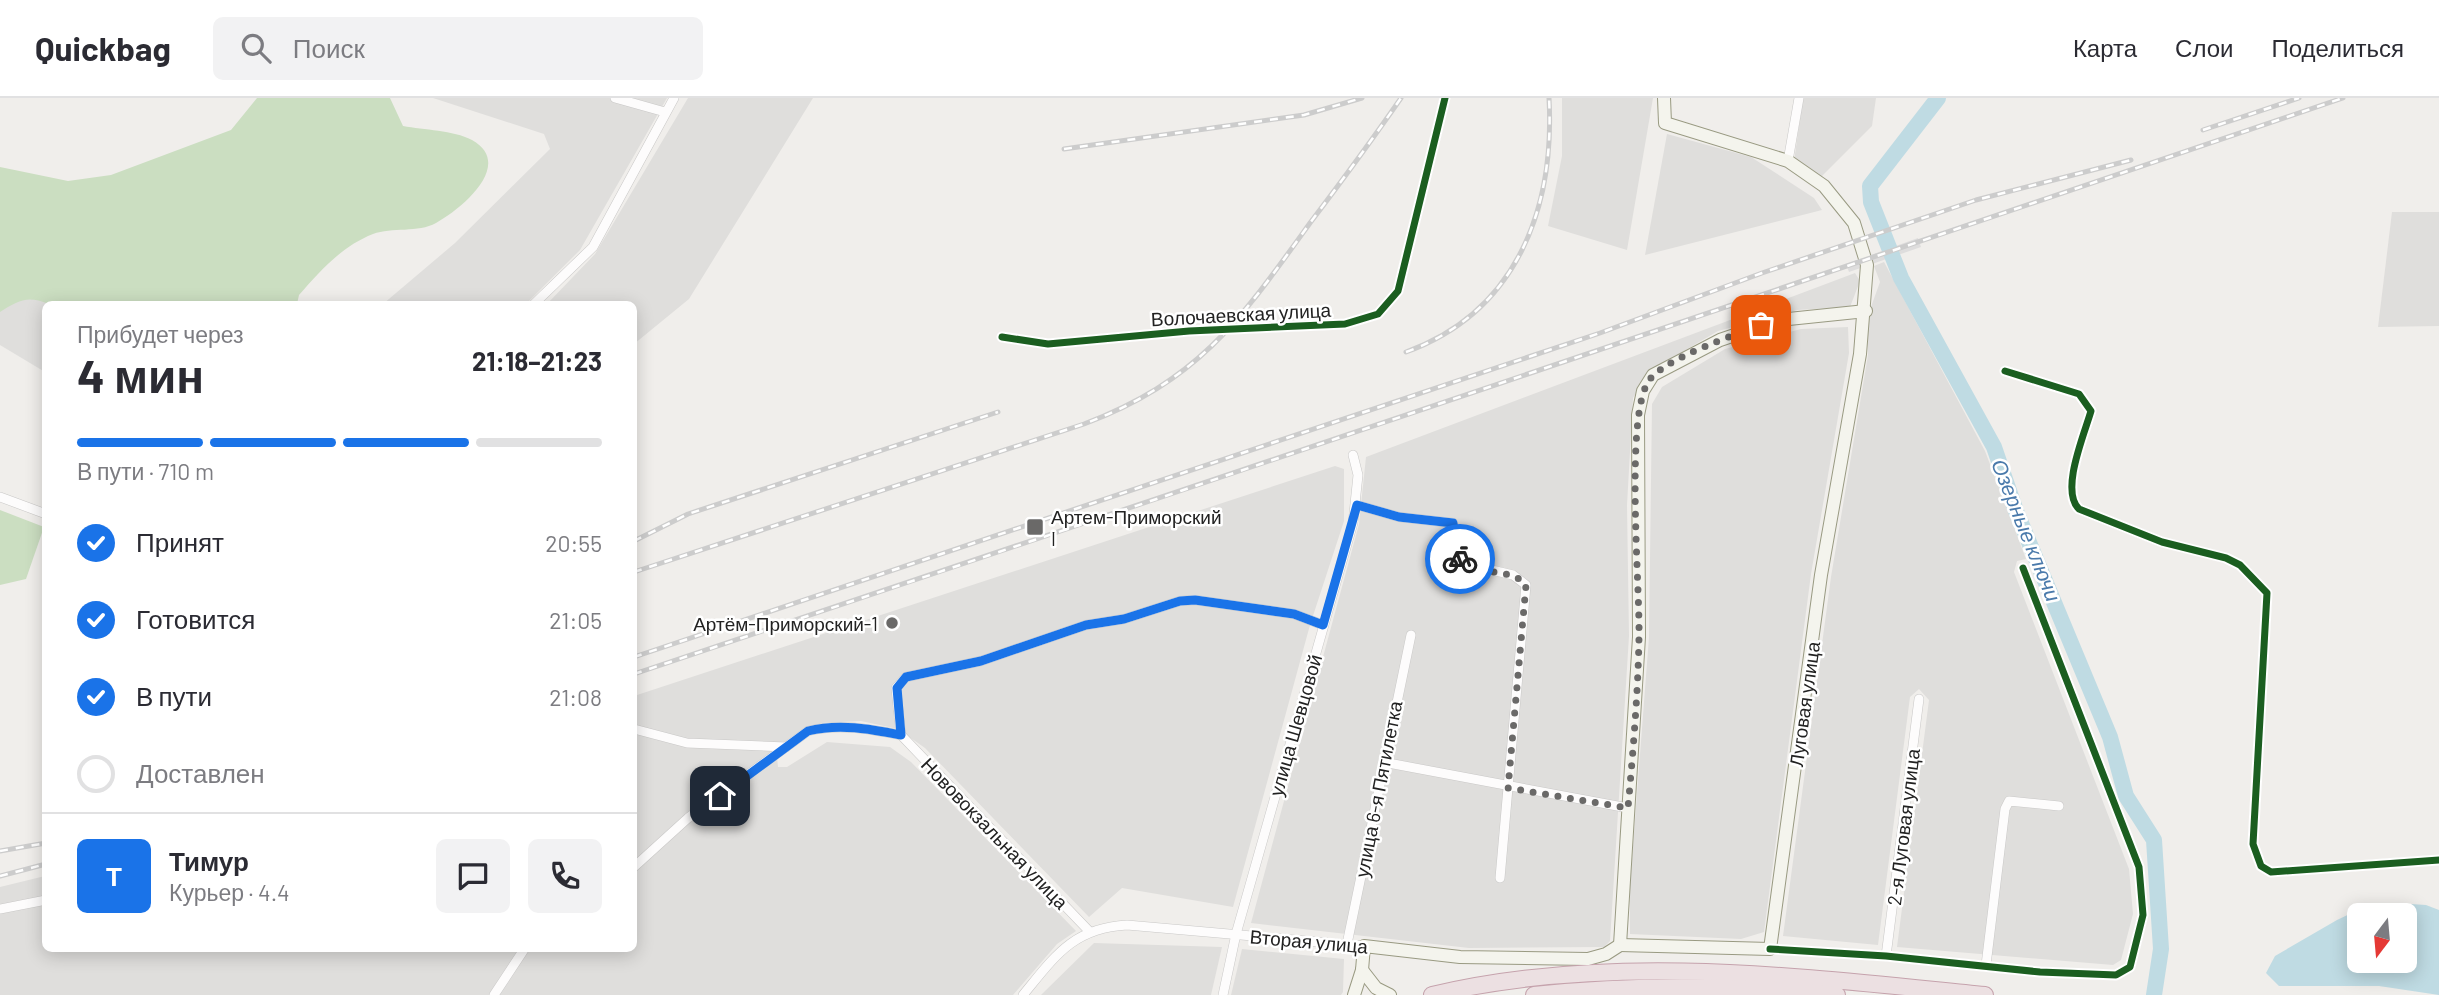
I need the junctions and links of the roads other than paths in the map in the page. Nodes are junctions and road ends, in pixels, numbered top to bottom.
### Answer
1 (615, 98) edge
2 (674, 98) edge
3 (1445, 98) edge
4 (1664, 98) edge
5 (1799, 98) edge
6 (665, 112) junction
7 (1788, 161) junction
8 (537, 301) edge
9 (1866, 311) junction
10 (1002, 337) dead end
11 (2005, 371) dead end
12 (1353, 455) dead end
13 (0, 497) edge
14 (1357, 505) junction
15 (42, 513) edge
16 (2024, 568) dead end
17 (1323, 625) junction
18 (1411, 635) dead end
19 (1919, 698) dead end
20 (637, 730) edge
21 (901, 735) junction
22 (786, 747) junction
23 (1383, 762) junction
24 (1508, 788) junction
25 (2059, 806) dead end
26 (1628, 808) junction
27 (2439, 860) edge
28 (637, 864) edge
29 (1500, 878) dead end
30 (42, 901) edge
31 (0, 909) edge
32 (1089, 931) junction
33 (1236, 934) junction
34 (1347, 944) junction
35 (1620, 945) junction
36 (1364, 946) junction
37 (1770, 949) junction
38 (522, 952) edge
39 (1886, 956) junction
40 (1986, 965) junction
41 (1362, 970) junction
42 (494, 995) edge
43 (1023, 995) edge
44 (1223, 995) edge
45 (1354, 995) edge
46 (1390, 995) edge
47 (1432, 995) edge
48 (1535, 995) edge
49 (1837, 995) edge
50 (1985, 995) edge

1 - 6 street
2 - 6 street
3 - 10 street, Волочаевская улица
4 - 7 main road, Луговая улица
5 - 7 street
6 - 8 street
7 - 9 main road, Луговая улица
9 - 26 main road
9 - 37 main road, Луговая улица
11 - 27 street
12 - 14 street, улица Шевцовой
13 - 15 street
14 - 17 street, улица Шевцовой
14 - 24 street
16 - 40 street
17 - 21 street
17 - 33 street, улица Шевцовой
18 - 23 street, улица 6-я Пятилетка
19 - 39 street, 2-я Луговая улица
20 - 22 street
21 - 22 street
21 - 32 street, Нововокзальная улица
22 - 28 street
23 - 24 street
23 - 34 street, улица 6-я Пятилетка
24 - 26 street
24 - 29 street
25 - 40 street
26 - 35 main road
30 - 31 street
32 - 33 street, Вторая улица
32 - 43 street, Вторая улица
33 - 34 street, Вторая улица
33 - 44 street, улица Шевцовой
34 - 36 street, Вторая улица
35 - 36 main road, Вторая улица
35 - 37 main road
36 - 41 main road
37 - 39 street
38 - 42 street
39 - 40 street
41 - 45 main road
41 - 46 main road
47 - 50 highway
48 - 49 highway

